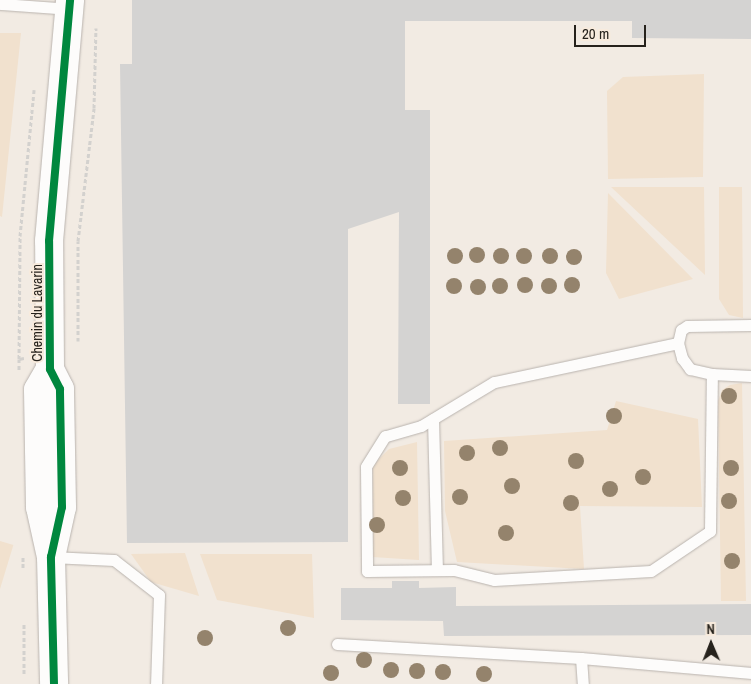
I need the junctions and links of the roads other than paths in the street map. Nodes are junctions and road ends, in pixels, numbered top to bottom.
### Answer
1 (0, 4) edge
2 (70, 4) edge
3 (751, 325) edge
4 (678, 343) junction
5 (712, 374) junction
6 (751, 376) edge
7 (433, 419) junction
8 (51, 557) junction
9 (437, 570) junction
10 (337, 644) dead end
11 (581, 658) junction
12 (751, 673) edge
13 (54, 684) edge
14 (156, 684) edge
15 (582, 684) edge

1 - 2 lane
2 - 8 street, Chemin du Lavarin
3 - 4 lane
4 - 5 lane
4 - 7 lane
5 - 6 lane
5 - 9 lane
7 - 9 lane
7 - 9 lane
8 - 13 street, Chemin du Lavarin
8 - 14 lane
10 - 11 lane
11 - 12 lane
11 - 15 lane

